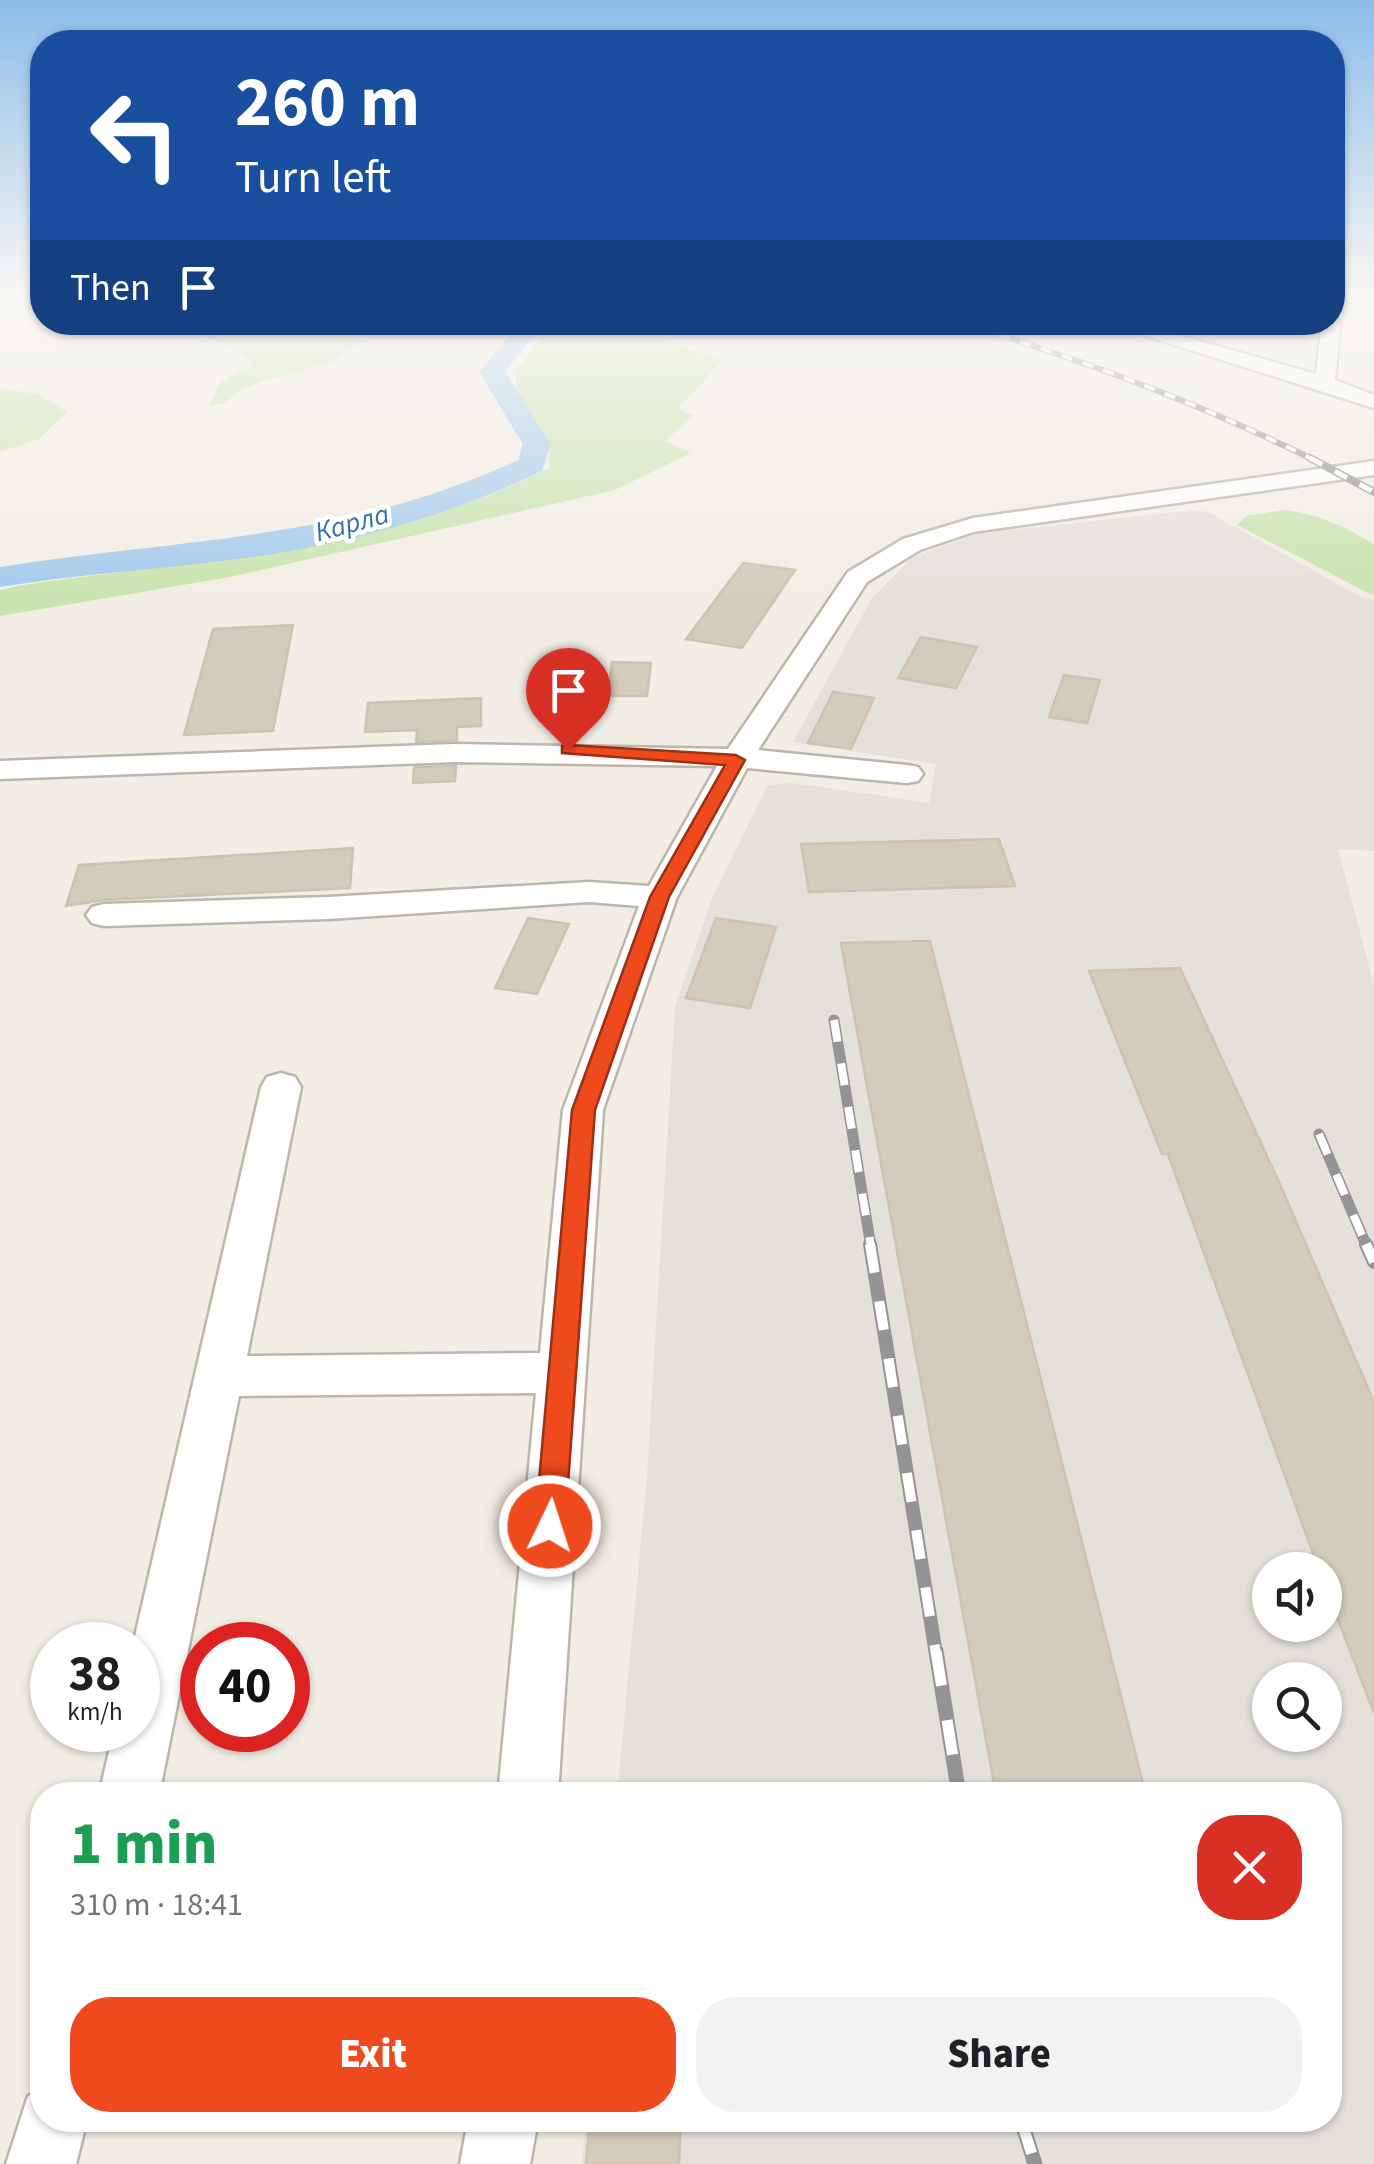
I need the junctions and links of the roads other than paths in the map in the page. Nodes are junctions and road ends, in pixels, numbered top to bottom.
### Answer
1 (1374, 468) edge
2 (736, 760) junction
3 (0, 770) edge
4 (906, 774) dead end
5 (660, 897) junction
6 (104, 916) dead end
7 (282, 1087) dead end
8 (562, 1372) junction
9 (219, 1376) junction
10 (132, 1782) edge
11 (529, 1782) edge
12 (49, 2132) edge
13 (501, 2132) edge
14 (41, 2164) edge
15 (495, 2164) edge

1 - 2 street
2 - 3 street
2 - 4 street
2 - 5 street
5 - 6 street
5 - 8 street
7 - 9 street
8 - 9 street
8 - 11 street
9 - 10 street
12 - 14 street
13 - 15 street

